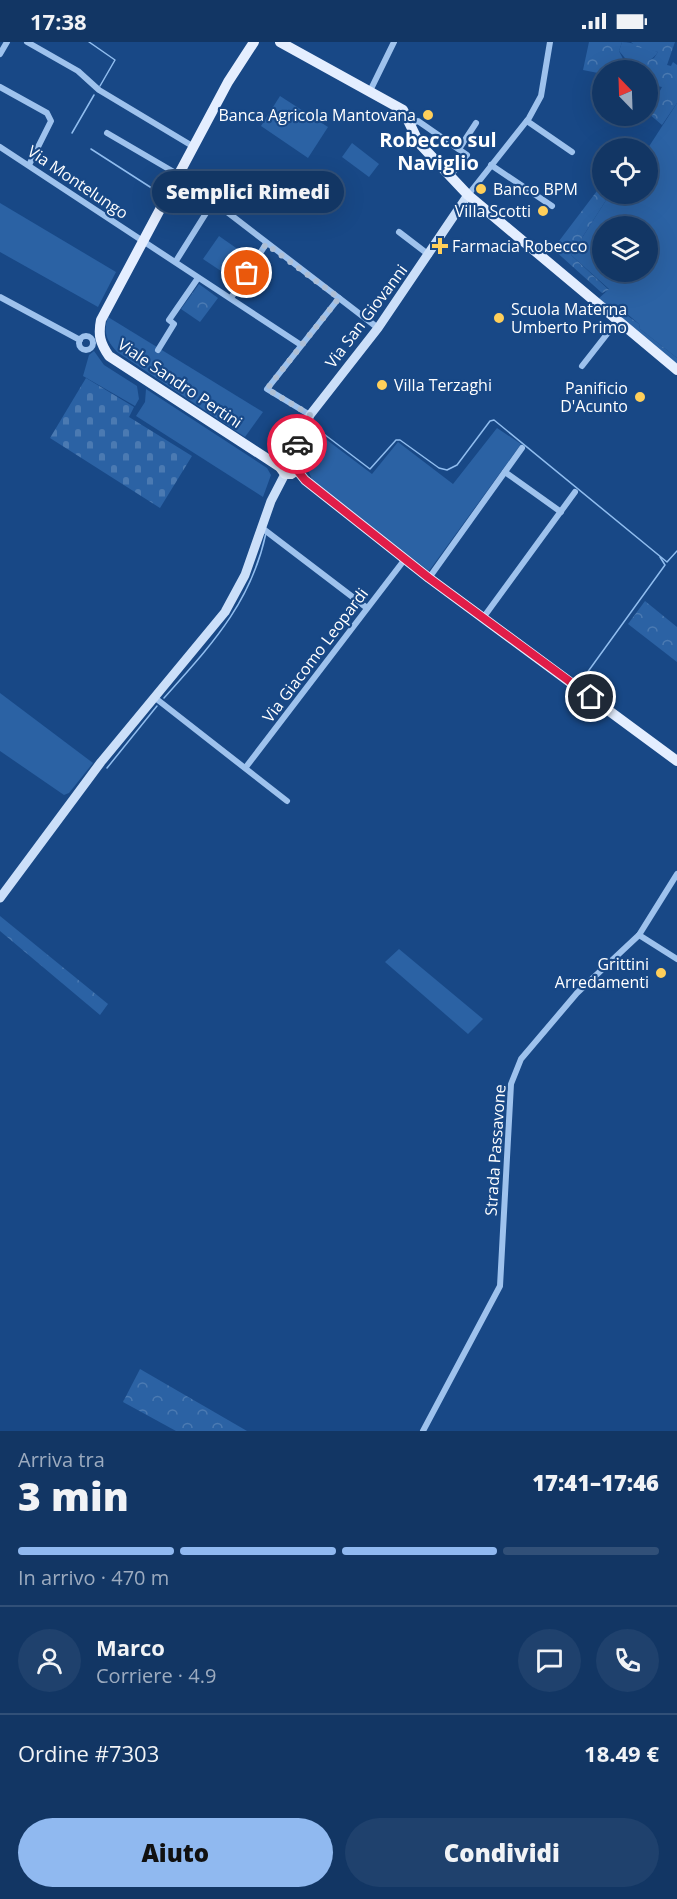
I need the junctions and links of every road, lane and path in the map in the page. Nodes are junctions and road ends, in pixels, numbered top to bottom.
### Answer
1 (7, 42) edge
2 (27, 42) edge
3 (254, 42) edge
4 (280, 42) edge
5 (394, 42) edge
6 (550, 42) edge
7 (0, 54) edge
8 (0, 87) edge
9 (370, 91) junction
10 (527, 121) junction
11 (476, 123) dead end
12 (410, 124) junction
13 (107, 133) dead end
14 (0, 147) edge
15 (194, 147) junction
16 (459, 149) junction
17 (572, 152) dead end
18 (29, 165) junction
19 (491, 165) junction
20 (178, 175) junction
21 (451, 175) junction
22 (468, 195) junction
23 (213, 202) junction
24 (552, 206) dead end
25 (399, 232) dead end
26 (141, 241) junction
27 (266, 244) junction
28 (429, 255) junction
29 (176, 261) junction
30 (198, 278) junction
31 (0, 297) edge
32 (231, 298) junction
33 (339, 298) junction
34 (618, 320) junction
35 (378, 328) junction
36 (96, 339) junction
37 (80, 340) junction
38 (301, 345) junction
39 (158, 350) dead end
40 (582, 366) dead end
41 (677, 370) edge
42 (310, 415) junction
43 (522, 448) dead end
44 (291, 456) junction
45 (282, 470) junction
46 (297, 470) junction
47 (505, 472) junction
48 (575, 492) dead end
49 (561, 512) junction
50 (262, 528) junction
51 (405, 559) junction
52 (429, 578) junction
53 (368, 608) junction
54 (483, 618) junction
55 (154, 698) junction
56 (677, 761) edge
57 (246, 767) junction
58 (287, 801) dead end
59 (677, 874) edge
60 (0, 898) edge
61 (639, 935) junction
62 (677, 959) edge
63 (423, 1431) edge

1 - 7 street
2 - 15 street
3 - 15 main road, Viale Sandro Pertini
4 - 9 main road
5 - 9 street
6 - 10 street
8 - 18 street
9 - 12 main road
10 - 17 street
10 - 19 street
11 - 16 street
12 - 16 street
12 - 21 main road
13 - 20 street
14 - 18 street, Via Montelungo
15 - 20 main road, Viale Sandro Pertini
16 - 21 street
18 - 26 street, Via Montelungo
19 - 22 street
19 - 24 street
20 - 23 street
20 - 26 main road, Viale Sandro Pertini
21 - 22 main road
22 - 28 street, Via San Giovanni
22 - 34 main road
23 - 27 street
23 - 29 street
25 - 28 street
26 - 29 street, Via Montelungo
26 - 36 main road, Viale Sandro Pertini
27 - 32 street
27 - 33 street
28 - 35 street, Via San Giovanni
29 - 30 street, Via Montelungo
30 - 32 street, Via Montelungo
30 - 39 street
31 - 37 street
32 - 38 street, Via Montelungo
33 - 35 street
33 - 38 street
34 - 40 street
34 - 41 main road
35 - 42 street, Via San Giovanni
36 - 37 street
36 - 37 street
36 - 45 main road, Viale Sandro Pertini
38 - 42 street
42 - 44 street, Via San Giovanni
43 - 47 street
44 - 45 main road
44 - 46 main road
45 - 46 main road
45 - 50 street
46 - 51 main road
47 - 49 street
47 - 52 street
48 - 49 street
49 - 54 street
50 - 53 street
50 - 55 street
51 - 52 main road
51 - 53 street, Via Giacomo Leopardi
52 - 54 main road
53 - 57 street, Via Giacomo Leopardi
54 - 56 main road
55 - 57 street
55 - 60 street
57 - 58 street
59 - 61 street, Strada Passavone
61 - 62 street
61 - 63 street, Strada Passavone

